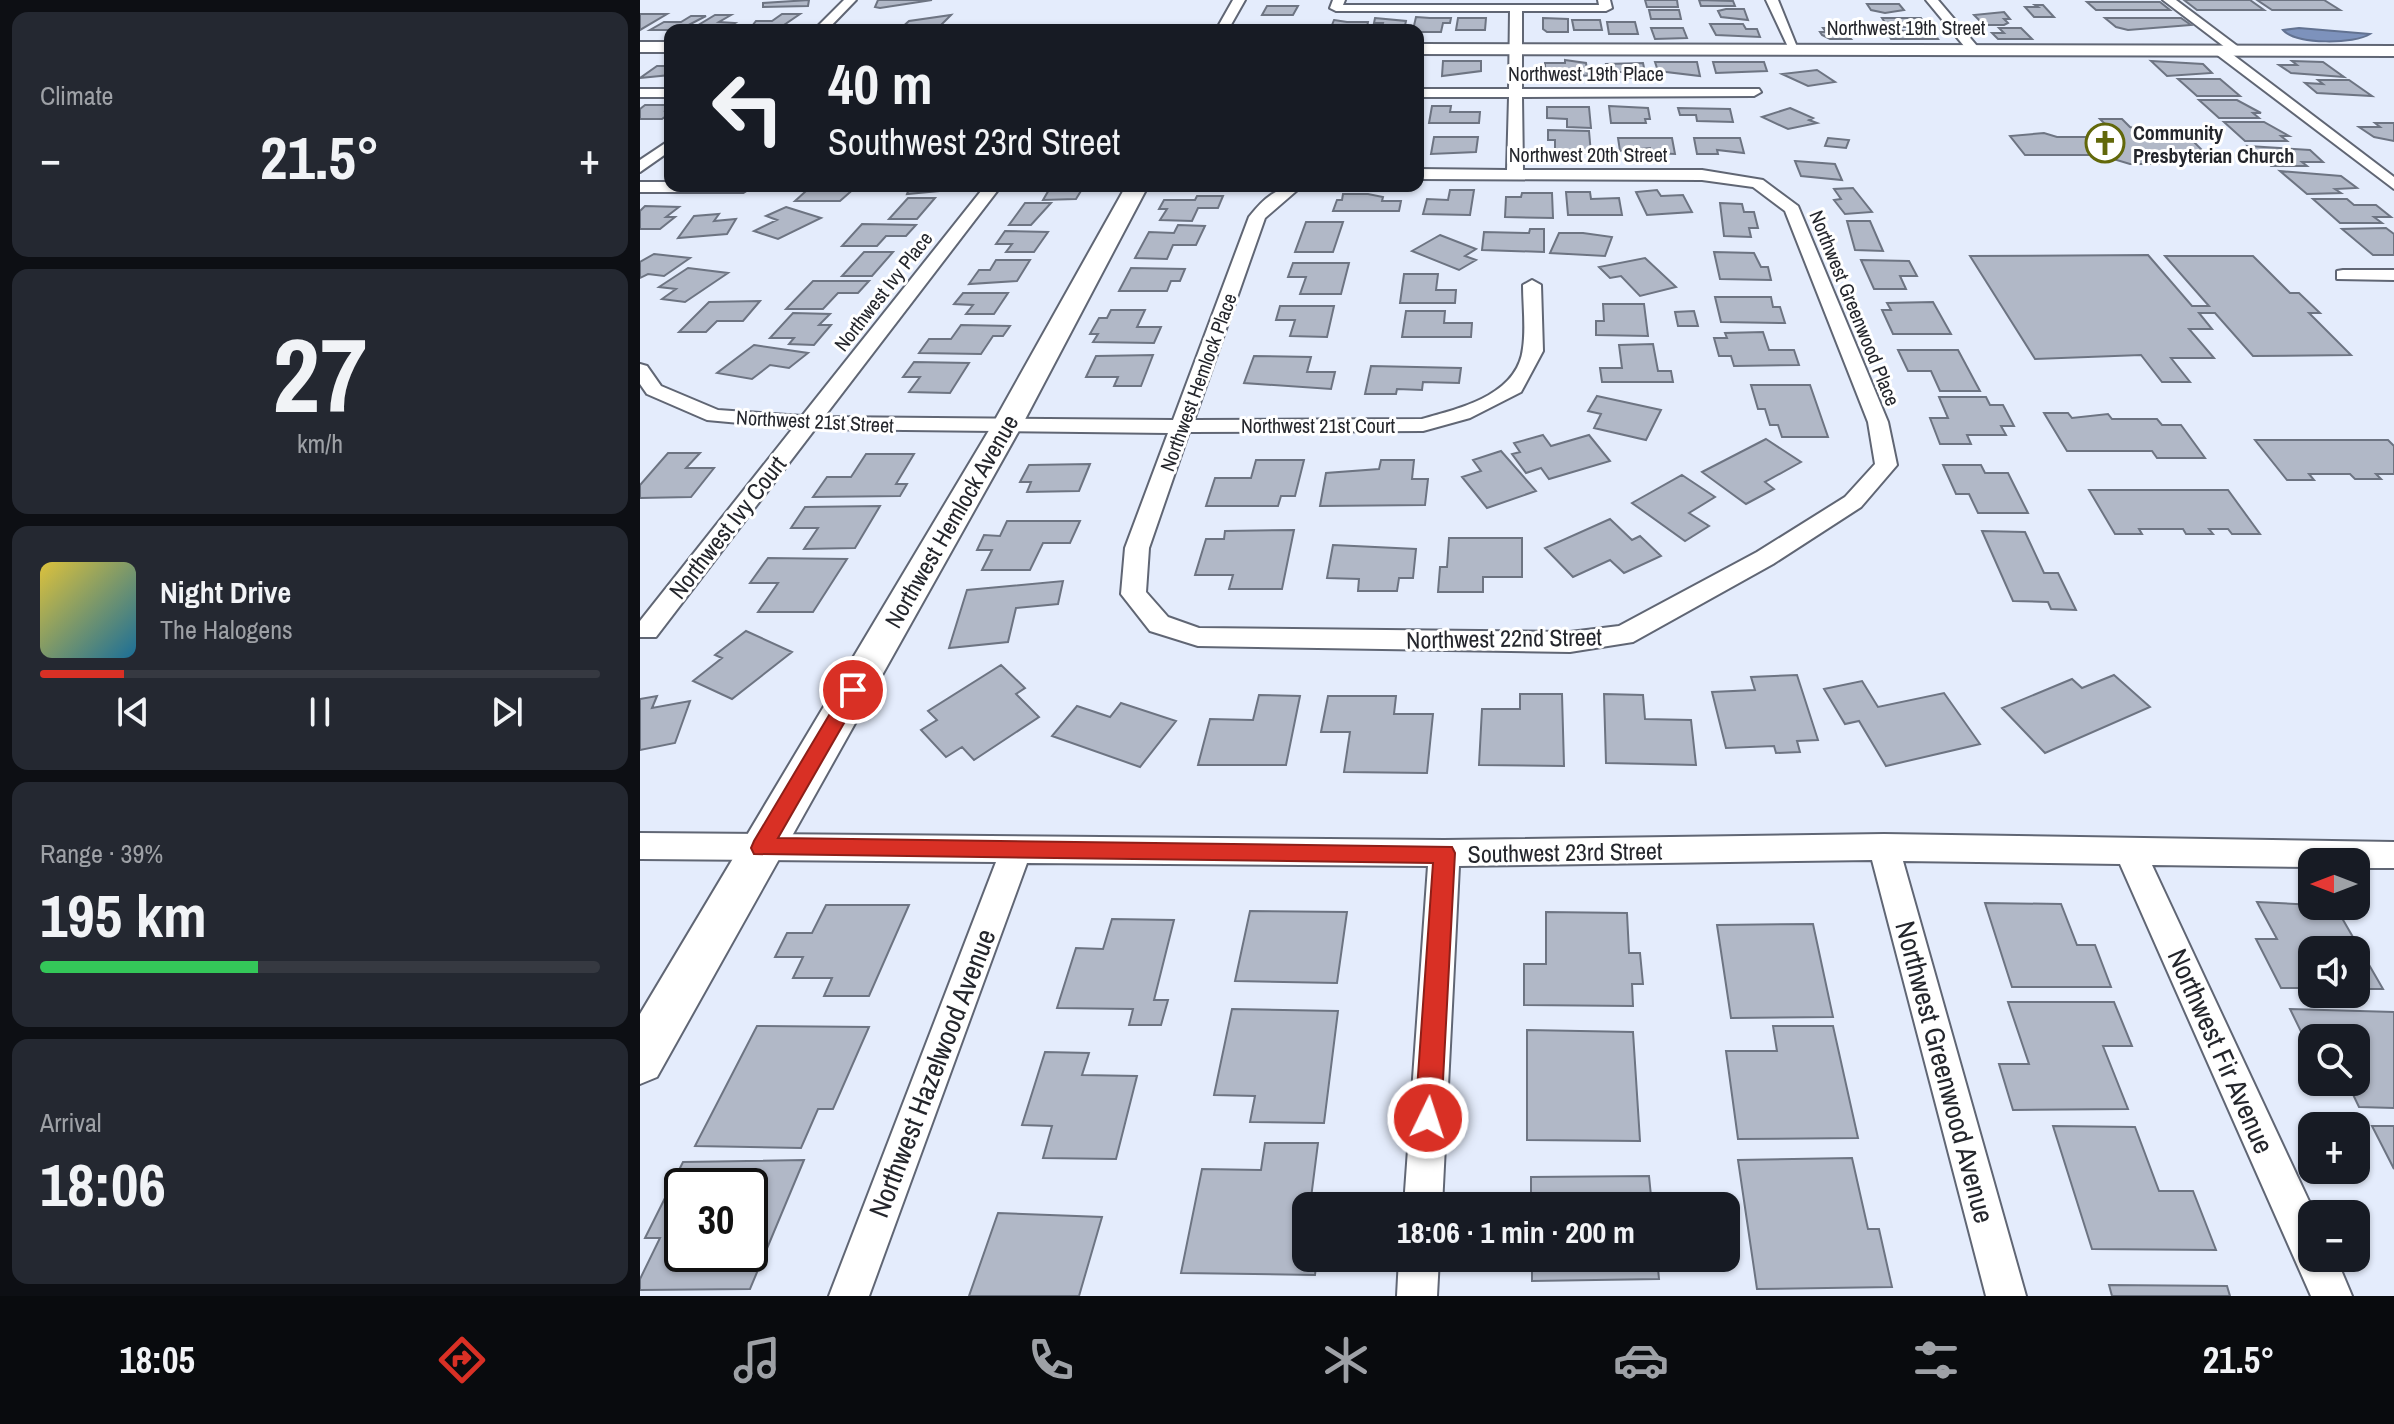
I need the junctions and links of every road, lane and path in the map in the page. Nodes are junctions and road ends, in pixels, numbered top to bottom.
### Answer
1 (850, 0) edge
2 (1239, 0) edge
3 (1339, 0) edge
4 (1604, 0) edge
5 (1772, 0) edge
6 (1932, 0) edge
7 (2169, 0) edge
8 (1516, 8) junction
9 (826, 24) edge
10 (1225, 24) edge
11 (640, 47) edge
12 (664, 47) edge
13 (1424, 49) edge
14 (1514, 49) junction
15 (1795, 49) junction
16 (1973, 49) junction
17 (2229, 51) junction
18 (2394, 51) edge
19 (1754, 92) dead end
20 (640, 93) edge
21 (664, 93) edge
22 (1424, 93) edge
23 (1515, 93) junction
24 (664, 149) edge
25 (640, 167) edge
26 (1424, 174) edge
27 (1515, 174) junction
28 (1758, 183) joint
29 (2394, 184) edge
30 (640, 187) edge
31 (664, 187) edge
32 (988, 192) edge
33 (1134, 192) edge
34 (1285, 192) edge
35 (2343, 275) dead end
36 (2394, 275) edge
37 (1532, 285) dead end
38 (640, 370) edge
39 (808, 423) junction
40 (1183, 426) junction
41 (1006, 427) junction
42 (1886, 465) joint
43 (1133, 594) joint
44 (647, 630) dead end
45 (640, 846) edge
46 (1884, 847) junction
47 (762, 848) junction
48 (1016, 850) junction
49 (2130, 851) junction
50 (1444, 853) junction
51 (2394, 855) edge
52 (640, 1060) edge
53 (1424, 1192) edge
54 (2298, 1220) edge
55 (1418, 1272) edge
56 (2321, 1272) edge
57 (849, 1296) edge
58 (1417, 1296) edge
59 (2006, 1296) edge
60 (2332, 1296) edge

1 - 9 street
2 - 10 street
3 - 8 street
4 - 8 street
5 - 15 street
6 - 16 street
7 - 17 street
8 - 14 street
11 - 12 main road
13 - 14 main road, Northwest 19th Street
14 - 15 main road, Northwest 19th Street
14 - 23 street
15 - 16 main road, Northwest 19th Street
16 - 17 main road, Northwest 19th Street
17 - 18 main road, Northwest 19th Street
17 - 29 street
19 - 23 street, Northwest 19th Place
20 - 21 street
22 - 23 street, Northwest 19th Place
23 - 27 street
24 - 25 street
26 - 27 street, Northwest 20th Street
27 - 28 street, Northwest 20th Street
28 - 42 street, Northwest Greenwood Place
30 - 31 street
32 - 39 street, Northwest Ivy Place
33 - 41 main road, Northwest Hemlock Avenue
34 - 40 street, Northwest Hemlock Place
35 - 36 street
37 - 40 street, Northwest 21st Court
38 - 39 street, Northwest 21st Street
39 - 41 street, Northwest 21st Street
39 - 44 street, Northwest Ivy Court
40 - 41 street, Northwest 21st Court
40 - 43 street, Northwest Hemlock Place
41 - 47 main road, Northwest Hemlock Avenue
42 - 43 street, Northwest 22nd Street
45 - 47 street, Southwest 23rd Street
46 - 49 street, Southwest 23rd Street
46 - 50 street, Southwest 23rd Street
46 - 59 street, Northwest Greenwood Avenue
47 - 48 street, Southwest 23rd Street
47 - 52 main road, Northwest Hemlock Avenue
48 - 50 street, Southwest 23rd Street
48 - 57 street, Northwest Hazelwood Avenue
49 - 51 street, Southwest 23rd Street
49 - 54 street, Northwest Fir Avenue
50 - 53 street
55 - 58 street
56 - 60 street

